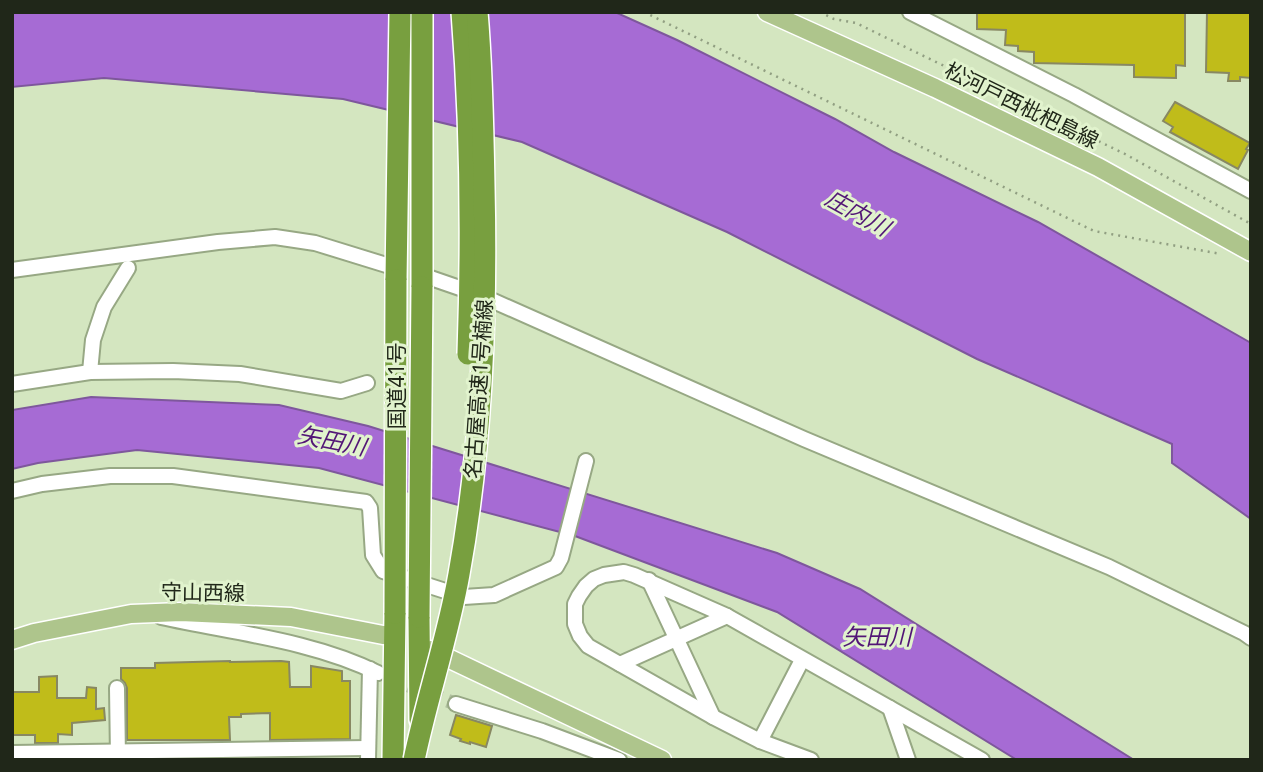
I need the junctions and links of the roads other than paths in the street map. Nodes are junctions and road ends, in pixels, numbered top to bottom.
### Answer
1 (400, 12) edge
2 (422, 12) edge
3 (462, 12) edge
4 (477, 12) edge
5 (767, 12) edge
6 (910, 12) edge
7 (1251, 191) edge
8 (1251, 252) edge
9 (128, 268) dead end
10 (396, 268) junction
11 (12, 271) edge
12 (422, 275) junction
13 (90, 372) junction
14 (367, 383) dead end
15 (12, 384) edge
16 (586, 461) dead end
17 (12, 491) edge
18 (649, 580) junction
19 (146, 613) junction
20 (727, 616) junction
21 (394, 635) junction
22 (676, 638) junction
23 (1251, 638) edge
24 (12, 640) edge
25 (419, 645) junction
26 (802, 660) junction
27 (620, 664) junction
28 (117, 688) dead end
29 (456, 704) tunnel mouth
30 (890, 708) junction
31 (713, 716) junction
32 (760, 741) junction
33 (12, 753) edge
34 (368, 754) edge
35 (118, 755) edge
36 (393, 760) edge
37 (407, 760) edge
38 (414, 760) edge
39 (421, 760) edge
40 (619, 760) edge
41 (662, 760) edge
42 (811, 760) edge
43 (908, 760) edge
44 (982, 760) edge

1 - 10 highway, 国道41号
2 - 12 highway, 国道41号
3 - 37 highway, 名古屋高速1号楠線, bridge
4 - 38 highway, 名古屋高速1号楠線, bridge
5 - 8 main road, 松河戸西枇杷島線
6 - 7 street
9 - 13 street
10 - 11 street
10 - 21 highway, 国道41号, bridge
12 - 23 street
12 - 25 highway, 国道41号, bridge
13 - 14 street
13 - 15 street
16 - 17 street
18 - 20 street
18 - 22 street
18 - 27 street
19 - 21 main road, 守山西線
19 - 24 main road, 守山西線
19 - 34 street
20 - 22 street
20 - 26 street
21 - 36 highway, 国道41号
22 - 27 street
22 - 31 street
25 - 39 highway, 国道41号
25 - 41 main road
26 - 30 street
26 - 32 street
27 - 31 street
28 - 35 street
29 - 40 street
30 - 43 street
30 - 44 street
31 - 32 street
32 - 42 street
33 - 35 street
34 - 35 street

